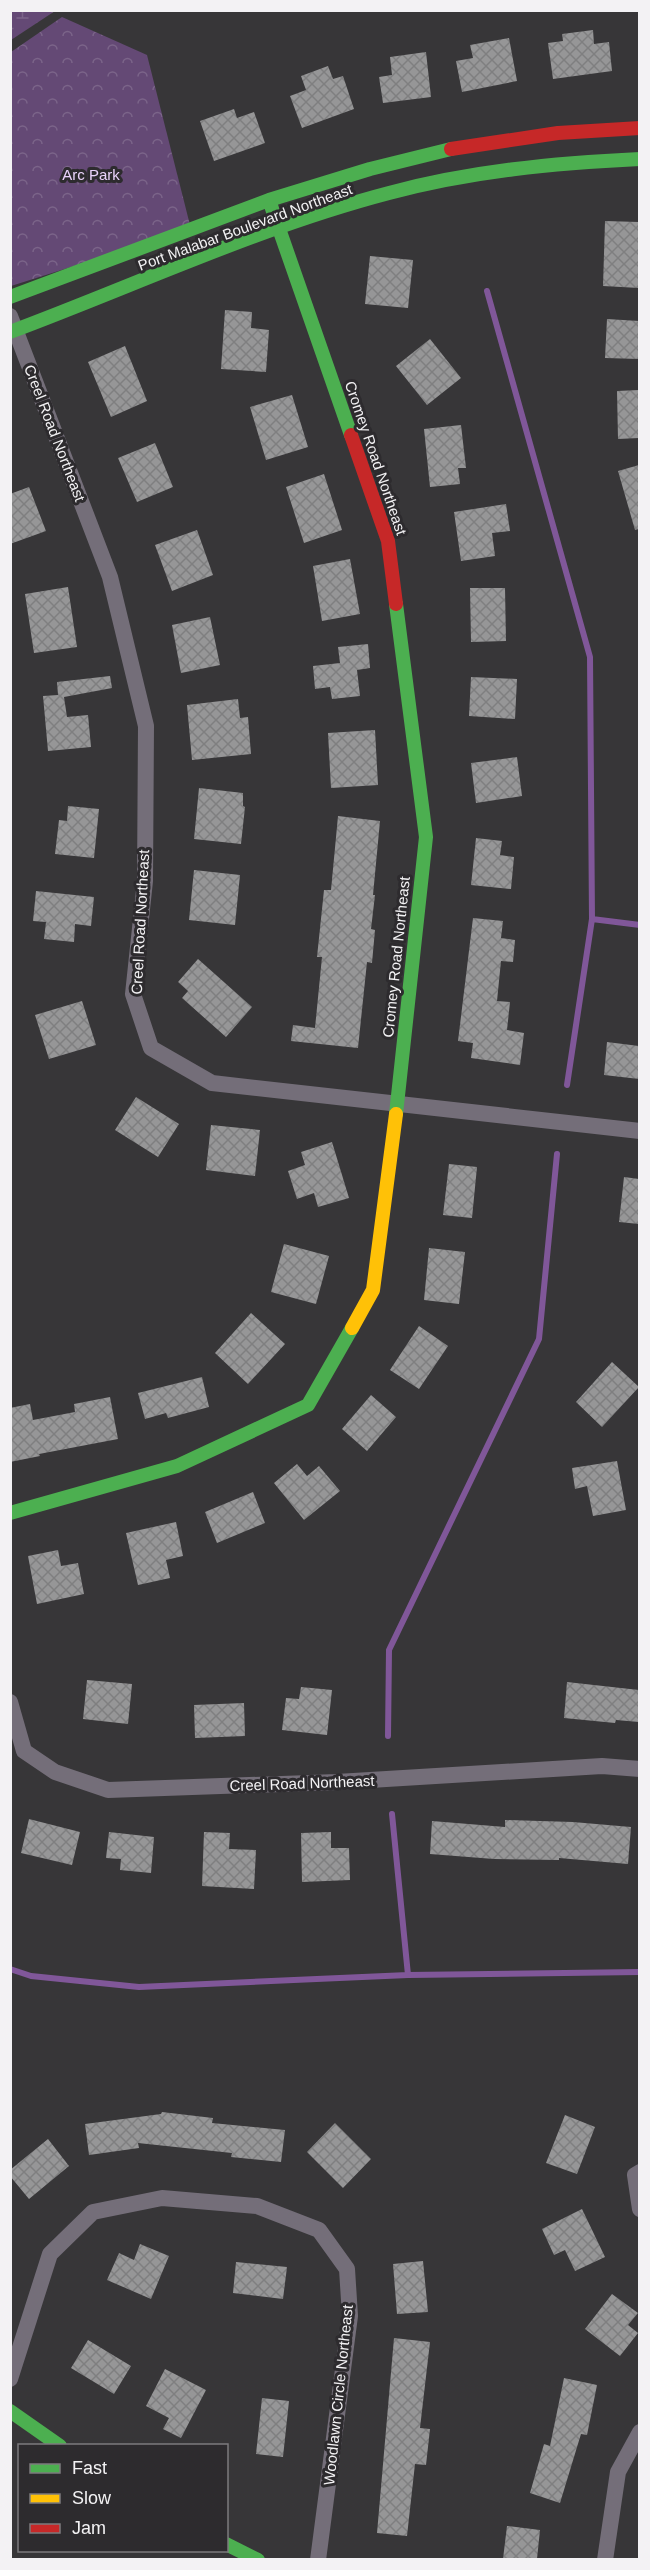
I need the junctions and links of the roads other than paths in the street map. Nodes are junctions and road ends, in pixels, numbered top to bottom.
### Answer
1 (639, 128) edge
2 (639, 159) edge
3 (269, 200) junction
4 (280, 229) junction
5 (10, 297) edge
6 (12, 326) edge
7 (397, 1103) junction
8 (639, 1131) edge
9 (10, 1513) edge
10 (10, 1702) edge
11 (639, 1769) edge
12 (639, 2172) edge
13 (639, 2209) edge
14 (10, 2379) edge
15 (10, 2411) edge
16 (639, 2432) edge
17 (59, 2444) edge
18 (228, 2545) edge
19 (258, 2559) edge
20 (318, 2559) edge
21 (605, 2559) edge

1 - 3 street, Port Malabar Boulevard Northeast
2 - 4 street, Port Malabar Boulevard Northeast
3 - 4 street, Cromey Road Northeast
3 - 5 street, Port Malabar Boulevard Northeast
4 - 6 street, Port Malabar Boulevard Northeast
4 - 7 street, Cromey Road Northeast
6 - 7 street, Creel Road Northeast
7 - 8 street, Creel Road Northeast
7 - 9 street, Cromey Road Northeast
10 - 11 street, Creel Road Northeast
12 - 13 street
14 - 20 street, Woodlawn Circle Northeast
15 - 17 street
16 - 21 street
18 - 19 street

